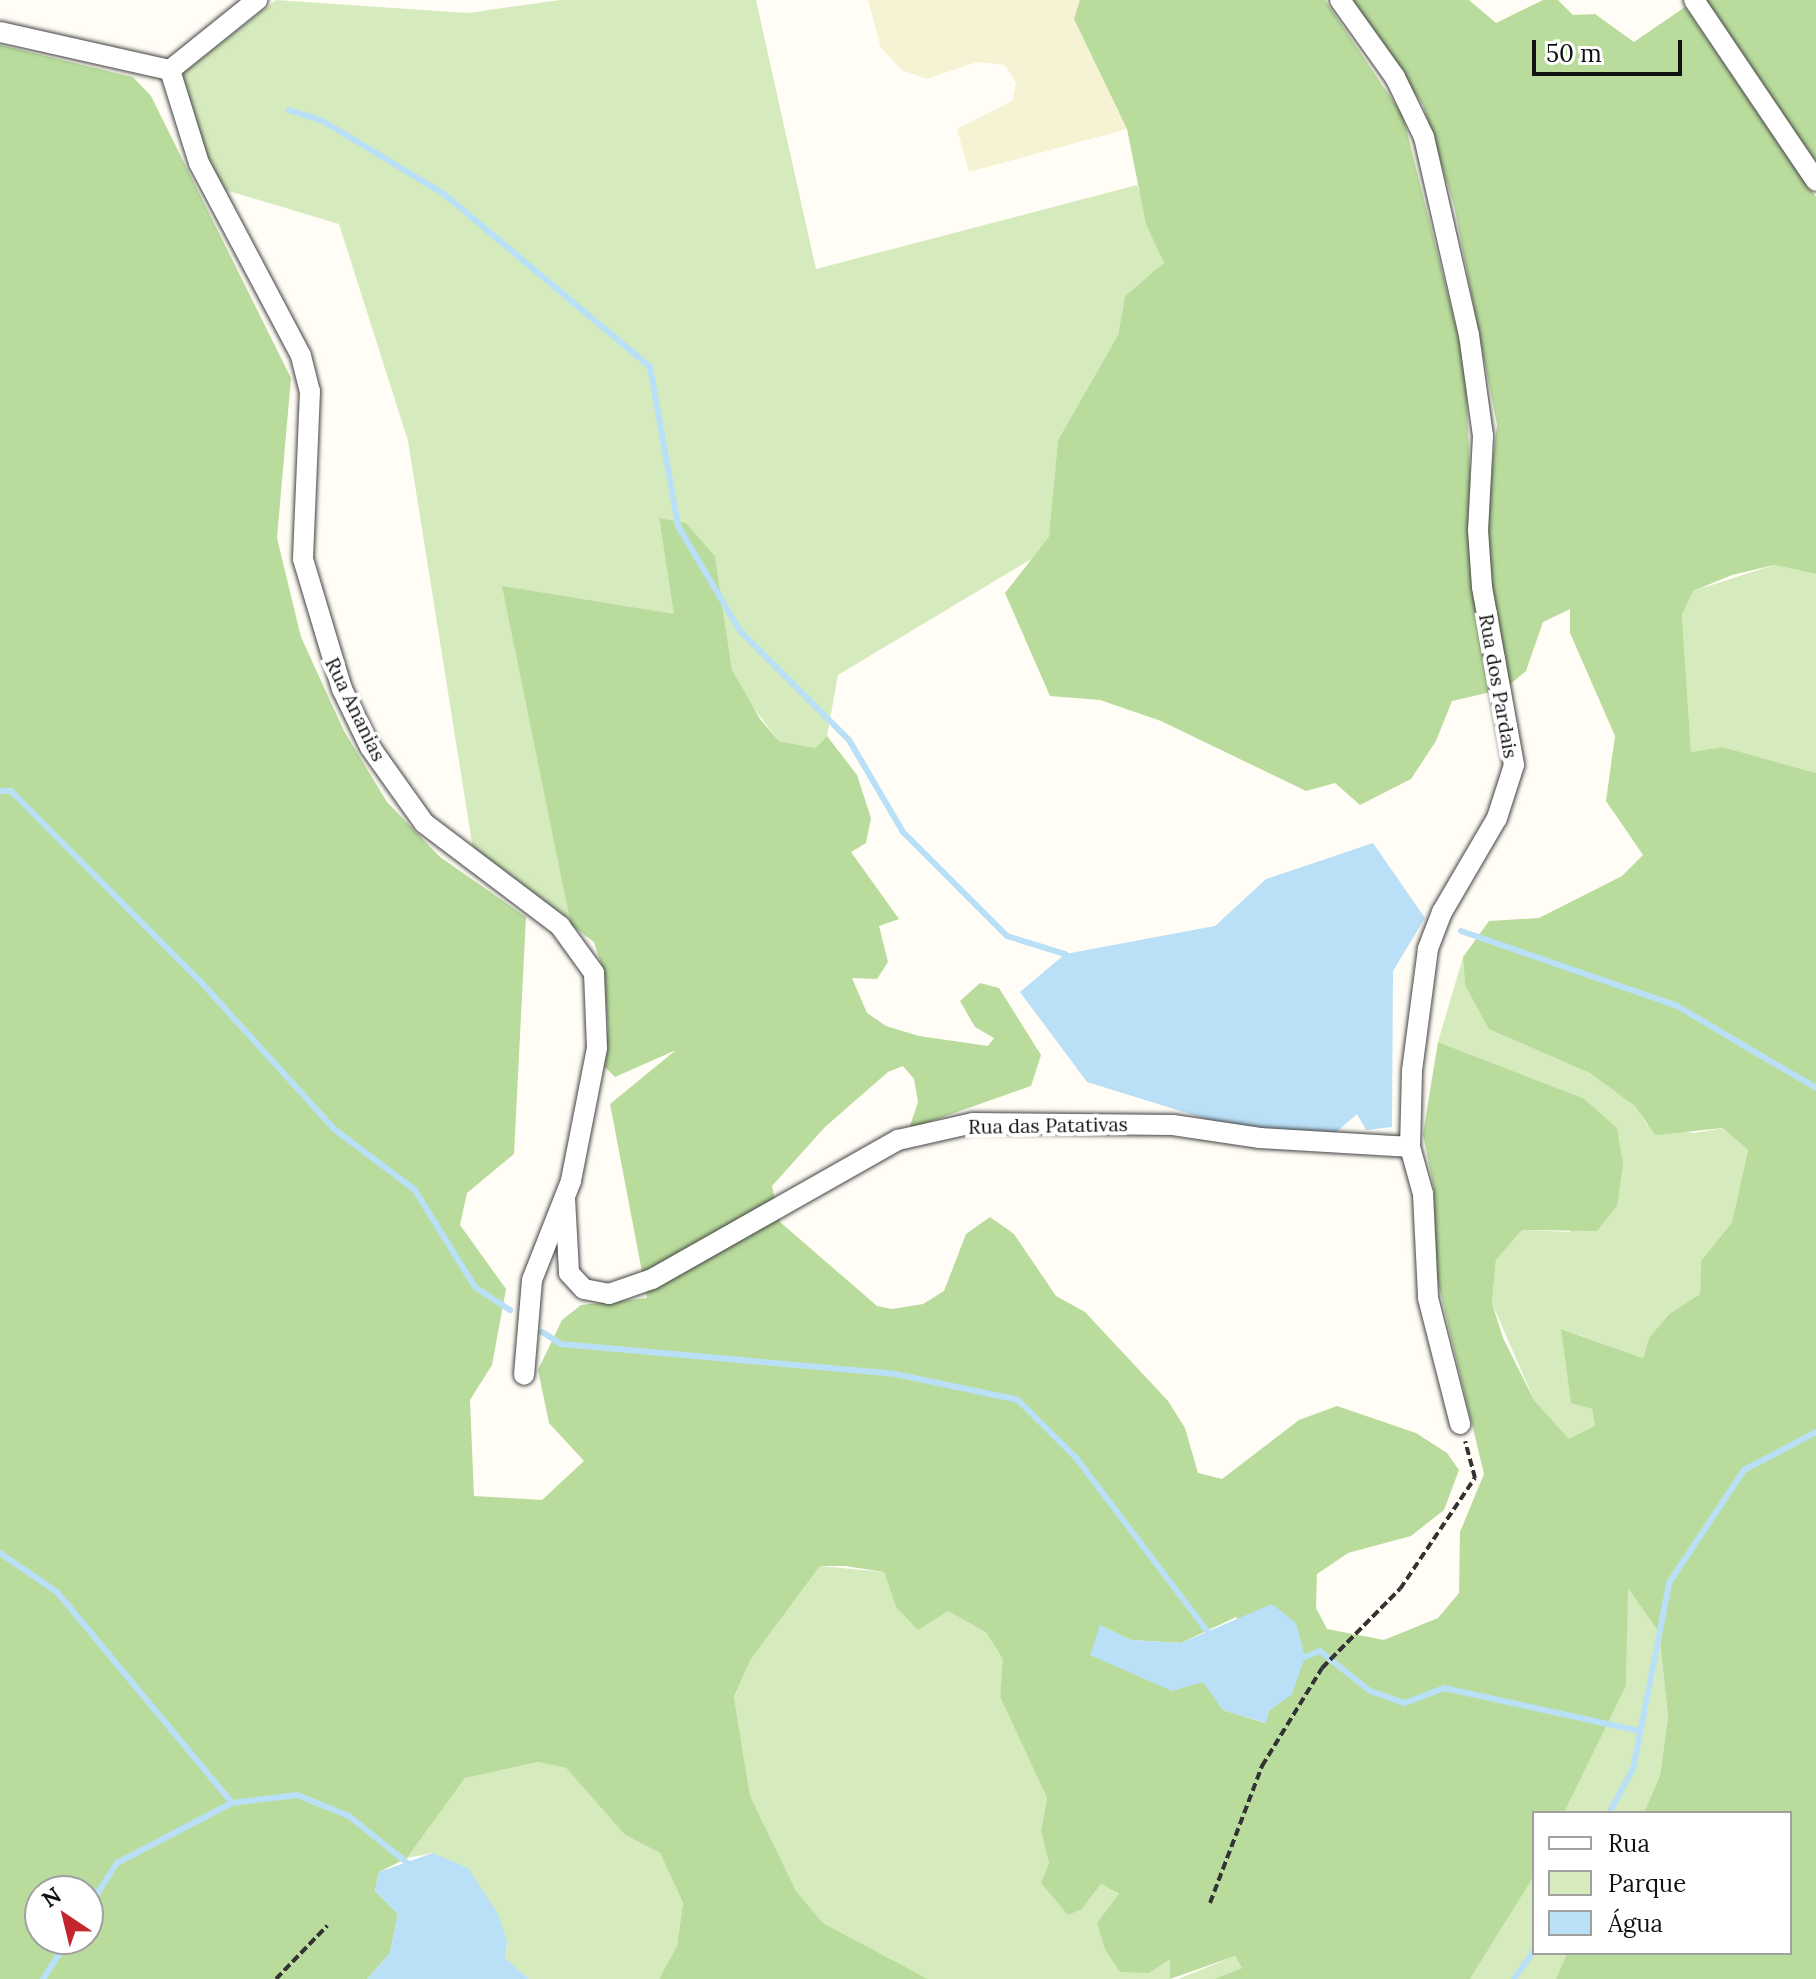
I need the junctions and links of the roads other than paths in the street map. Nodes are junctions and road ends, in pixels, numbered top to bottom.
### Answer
1 (257, 0) edge
2 (1340, 0) edge
3 (1694, 0) edge
4 (0, 32) edge
5 (170, 70) junction
6 (1816, 181) edge
7 (1410, 1147) junction
8 (565, 1198) junction
9 (524, 1375) dead end
10 (1460, 1424) road end

1 - 5 street
2 - 7 street, Rua dos Pardais
3 - 6 street
4 - 5 street
5 - 8 street, Rua Ananias
7 - 8 street, Rua das Patativas
7 - 10 street, Rua dos Pardais
8 - 9 street, Rua Ananias

